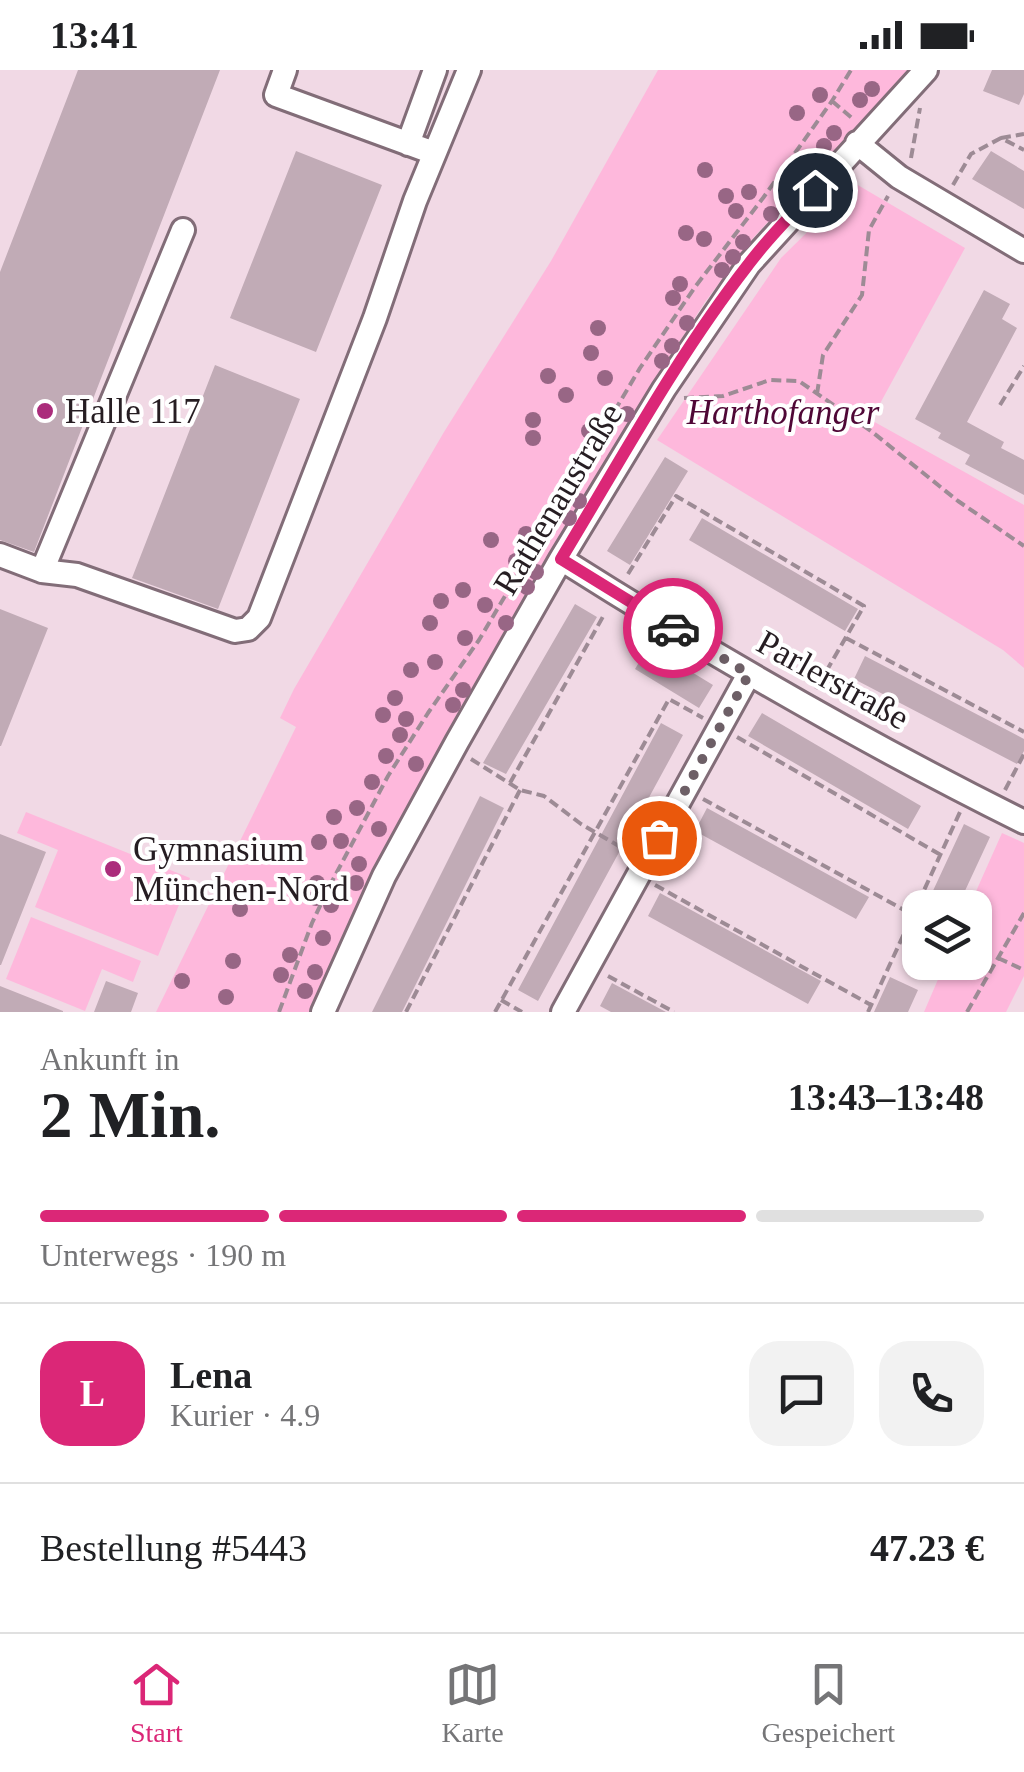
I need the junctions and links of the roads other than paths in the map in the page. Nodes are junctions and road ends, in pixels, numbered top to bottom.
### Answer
1 (285, 70) edge
2 (435, 70) edge
3 (469, 70) edge
4 (926, 70) edge
5 (863, 137) junction
6 (408, 144) junction
7 (434, 153) junction
8 (183, 230) dead end
9 (1024, 250) edge
10 (0, 555) edge
11 (561, 559) junction
12 (42, 571) junction
13 (749, 674) junction
14 (1024, 822) edge
15 (323, 1012) edge
16 (562, 1012) edge

1 - 6 street
2 - 6 street
3 - 7 street
4 - 5 street, Rathenaustraße
5 - 9 street
5 - 11 street, Rathenaustraße
6 - 7 street
7 - 12 street
8 - 12 street
10 - 12 street
11 - 13 street, Parlerstraße
11 - 15 street, Rathenaustraße
13 - 14 street, Parlerstraße
13 - 16 street

